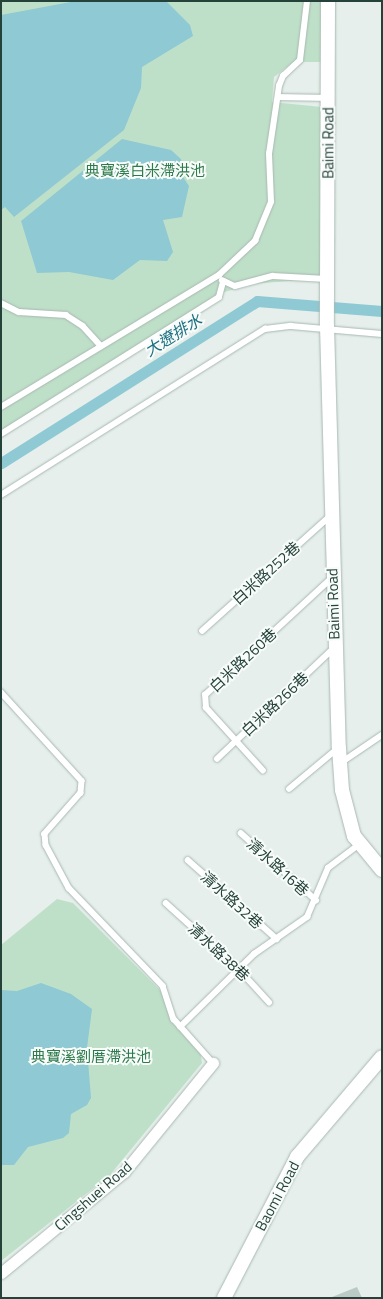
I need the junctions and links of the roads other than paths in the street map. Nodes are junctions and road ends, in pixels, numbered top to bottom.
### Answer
1 (307, 1) edge
2 (328, 1) edge
3 (278, 97) junction
4 (328, 98) junction
5 (219, 275) junction
6 (223, 282) junction
7 (328, 282) junction
8 (1, 303) edge
9 (327, 327) junction
10 (382, 334) edge
11 (101, 346) junction
12 (1, 407) edge
13 (1, 434) edge
14 (1, 495) edge
15 (330, 516) junction
16 (332, 578) junction
17 (202, 631) dead end
18 (334, 648) junction
19 (1, 692) edge
20 (382, 735) edge
21 (236, 741) junction
22 (339, 748) junction
23 (217, 759) dead end
24 (340, 763) junction
25 (262, 771) dead end
26 (289, 789) dead end
27 (241, 833) dead end
28 (360, 845) junction
29 (188, 860) dead end
30 (382, 870) edge
31 (316, 900) junction
32 (166, 903) dead end
33 (277, 939) junction
34 (239, 969) junction
35 (270, 1002) dead end
36 (180, 1027) junction
37 (382, 1057) edge
38 (213, 1063) joint
39 (1, 1273) edge
40 (224, 1298) edge

1 - 3 lane
2 - 4 street, Baimi Road
3 - 4 lane
3 - 5 lane
4 - 7 street, Baimi Road
5 - 6 lane
5 - 11 lane
6 - 7 lane
6 - 13 lane
7 - 9 street, Baimi Road
8 - 11 lane
9 - 10 lane
9 - 14 lane
9 - 15 street, Baimi Road
11 - 12 lane
15 - 16 street, Baimi Road
15 - 17 lane, 白米路252巷
16 - 18 street, Baimi Road
16 - 21 lane, 白米路260巷
18 - 21 lane, 白米路266巷
18 - 22 street, Baimi Road
19 - 36 lane
20 - 24 lane
21 - 23 lane, 白米路266巷
21 - 25 lane, 白米路260巷
22 - 24 street, Baimi Road
22 - 26 lane
24 - 28 street, Baimi Road
27 - 31 lane, 清水路16巷
28 - 30 street, Baimi Road
28 - 31 lane
29 - 33 lane, 清水路32巷
31 - 33 lane
32 - 34 lane, 清水路38巷
33 - 34 lane
34 - 35 lane, 清水路38巷
34 - 36 lane
36 - 38 lane
37 - 40 street, Baomi Road
38 - 39 street, Cingshuei Road

